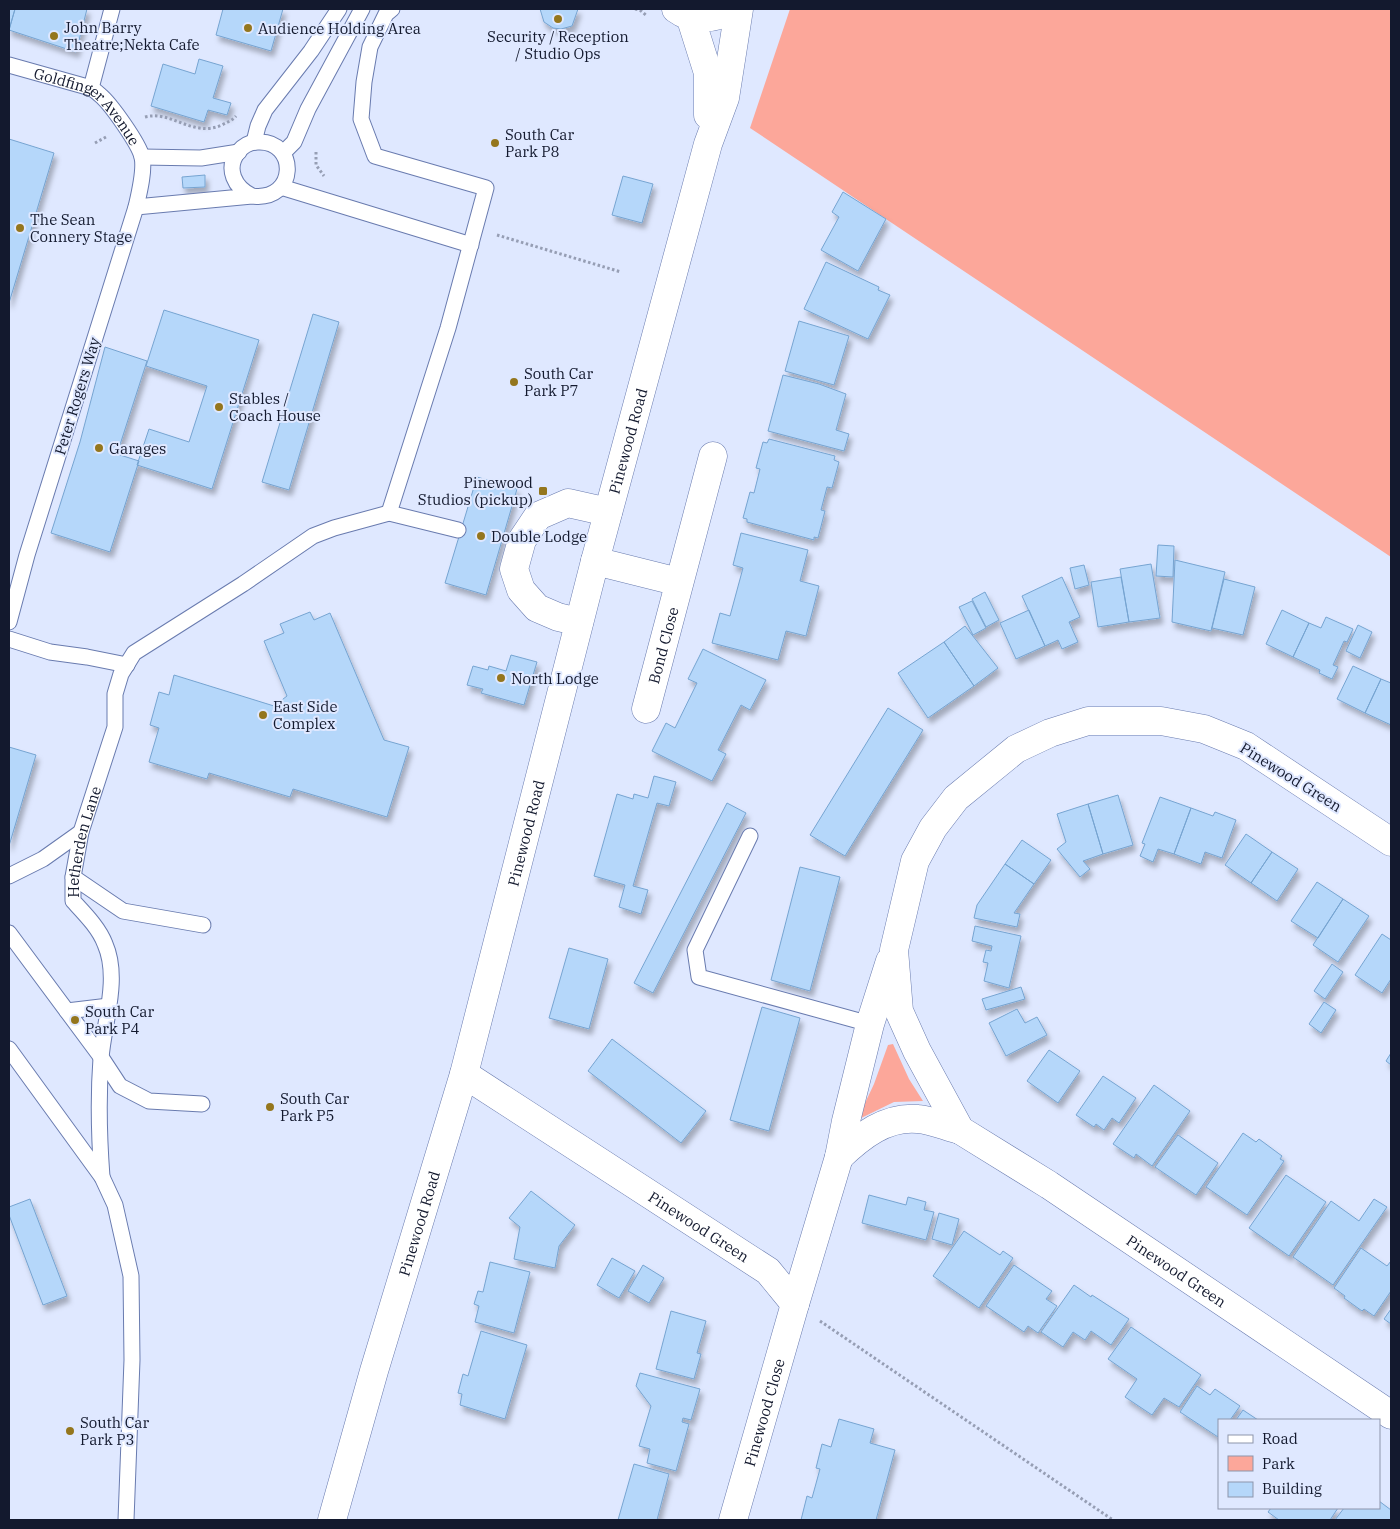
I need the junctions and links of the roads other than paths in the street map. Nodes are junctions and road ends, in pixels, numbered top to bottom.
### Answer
1 (112, 9) edge
2 (339, 9) edge
3 (362, 9) edge
4 (392, 9) edge
5 (731, 9) edge
6 (739, 9) edge
7 (683, 12) edge
8 (9, 65) edge
9 (91, 88) junction
10 (254, 142) junction
11 (708, 144) junction
12 (238, 152) junction
13 (283, 153) junction
14 (142, 163) junction
15 (281, 187) junction
16 (252, 196) junction
17 (136, 207) junction
18 (470, 245) junction
19 (713, 456) dead end
20 (608, 512) junction
21 (389, 513) junction
22 (458, 530) dead end
23 (595, 561) junction
24 (679, 582) junction
25 (9, 622) edge
26 (579, 622) junction
27 (9, 639) edge
28 (130, 659) junction
29 (646, 709) dead end
30 (81, 832) junction
31 (750, 836) dead end
32 (1391, 842) edge
33 (9, 876) edge
34 (73, 878) junction
35 (203, 926) dead end
36 (9, 933) edge
37 (894, 950) junction
38 (108, 1006) junction
39 (67, 1011) junction
40 (870, 1024) junction
41 (9, 1049) edge
42 (101, 1057) junction
43 (464, 1074) junction
44 (202, 1104) dead end
45 (960, 1130) junction
46 (839, 1157) junction
47 (102, 1176) junction
48 (795, 1304) junction
49 (1391, 1415) edge
50 (126, 1520) edge
51 (332, 1520) edge
52 (733, 1520) edge

1 - 9 lane
2 - 10 lane
3 - 13 lane
4 - 18 lane
5 - 7 street
6 - 11 street, Pinewood Road
7 - 11 street, Pinewood Road
8 - 9 lane, Goldfinger Avenue
9 - 14 lane, Goldfinger Avenue
10 - 12 lane
10 - 13 lane
11 - 20 street, Pinewood Road
12 - 14 lane
12 - 16 lane
13 - 15 lane
14 - 17 lane, Peter Rogers Way
15 - 16 lane
15 - 18 lane
16 - 17 lane
17 - 25 lane, Peter Rogers Way
18 - 21 lane
19 - 24 street, Bond Close
20 - 23 street, Pinewood Road
20 - 26 street
21 - 22 lane
21 - 28 lane
23 - 24 street
23 - 26 street, Pinewood Road
24 - 29 street, Bond Close
26 - 43 street, Pinewood Road
27 - 28 lane
28 - 30 lane, Hetherden Lane
30 - 33 lane
30 - 34 lane, Hetherden Lane
31 - 40 lane
32 - 37 street, Pinewood Green
34 - 35 lane
34 - 38 lane, Hetherden Lane
36 - 39 lane
37 - 40 street, Pinewood Green
37 - 45 street, Pinewood Green
38 - 39 lane
38 - 42 lane, Hetherden Lane
39 - 42 lane
40 - 46 street, Pinewood Green
41 - 47 lane
42 - 44 lane
42 - 47 lane, Hetherden Lane
43 - 48 street, Pinewood Green
43 - 51 street, Pinewood Road
45 - 46 street, Pinewood Green
45 - 49 street, Pinewood Green
46 - 48 street, Pinewood Green
47 - 50 lane
48 - 52 street, Pinewood Close

